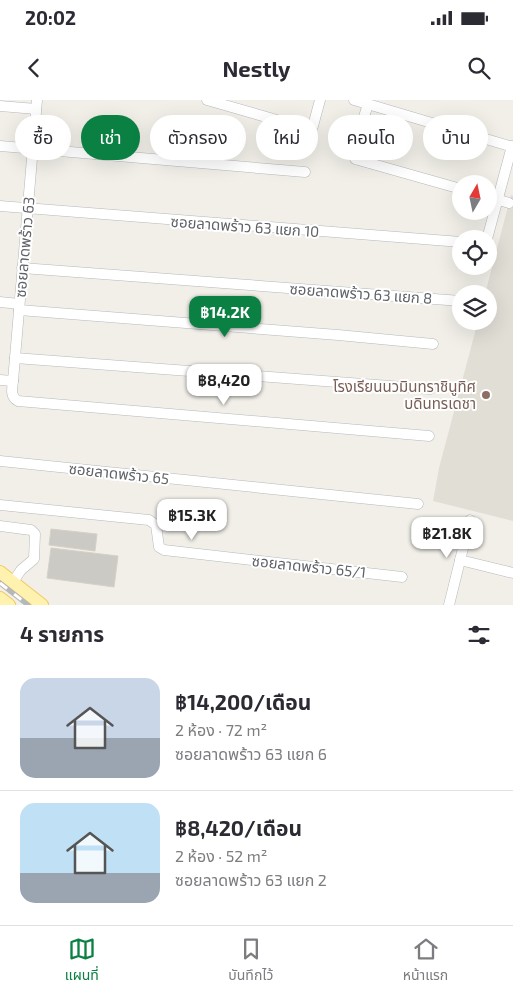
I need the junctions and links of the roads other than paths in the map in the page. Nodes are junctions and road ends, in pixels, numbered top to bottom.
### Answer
1 (207, 100) edge
2 (320, 100) edge
3 (354, 100) edge
4 (36, 104) edge
5 (368, 104) junction
6 (0, 106) edge
7 (0, 146) edge
8 (512, 146) edge
9 (15, 147) edge
10 (71, 151) edge
11 (33, 160) edge
12 (305, 172) dead end
13 (498, 184) edge
14 (452, 186) edge
15 (498, 200) edge
16 (509, 203) dead end
17 (0, 206) edge
18 (28, 209) junction
19 (452, 241) edge
20 (22, 268) junction
21 (452, 300) edge
22 (0, 302) edge
23 (19, 307) junction
24 (433, 344) dead end
25 (14, 358) junction
26 (0, 380) edge
27 (13, 381) junction
28 (430, 389) dead end
29 (429, 436) dead end
30 (0, 461) edge
31 (418, 504) dead end
32 (0, 505) edge
33 (470, 520) dead end
34 (0, 526) edge
35 (460, 560) junction
36 (0, 572) edge
37 (513, 573) edge
38 (402, 577) dead end
39 (12, 582) junction
40 (0, 598) edge
41 (9, 605) edge
42 (42, 605) edge
43 (449, 605) edge

1 - 2 street
3 - 5 street
4 - 6 street
5 - 8 street
5 - 14 street
7 - 9 street
8 - 13 street
10 - 12 street
11 - 18 street, ซอยลาดพร้าว 63
15 - 16 street
17 - 18 street, ซอยลาดพร้าว 63 แยก 10
18 - 19 street, ซอยลาดพร้าว 63 แยก 10
18 - 20 street, ซอยลาดพร้าว 63
20 - 21 street, ซอยลาดพร้าว 63 แยก 8
20 - 23 street, ซอยลาดพร้าว 63
22 - 23 street
23 - 24 street
23 - 25 street, ซอยลาดพร้าว 63
25 - 27 street, ซอยลาดพร้าว 63
25 - 28 street
26 - 27 street
27 - 29 street
30 - 31 street, ซอยลาดพร้าว 65
32 - 38 street, ซอยลาดพร้าว 65/1
33 - 35 street
34 - 39 street
35 - 37 street
35 - 43 street
36 - 39 main road
39 - 42 main road
40 - 41 main road

